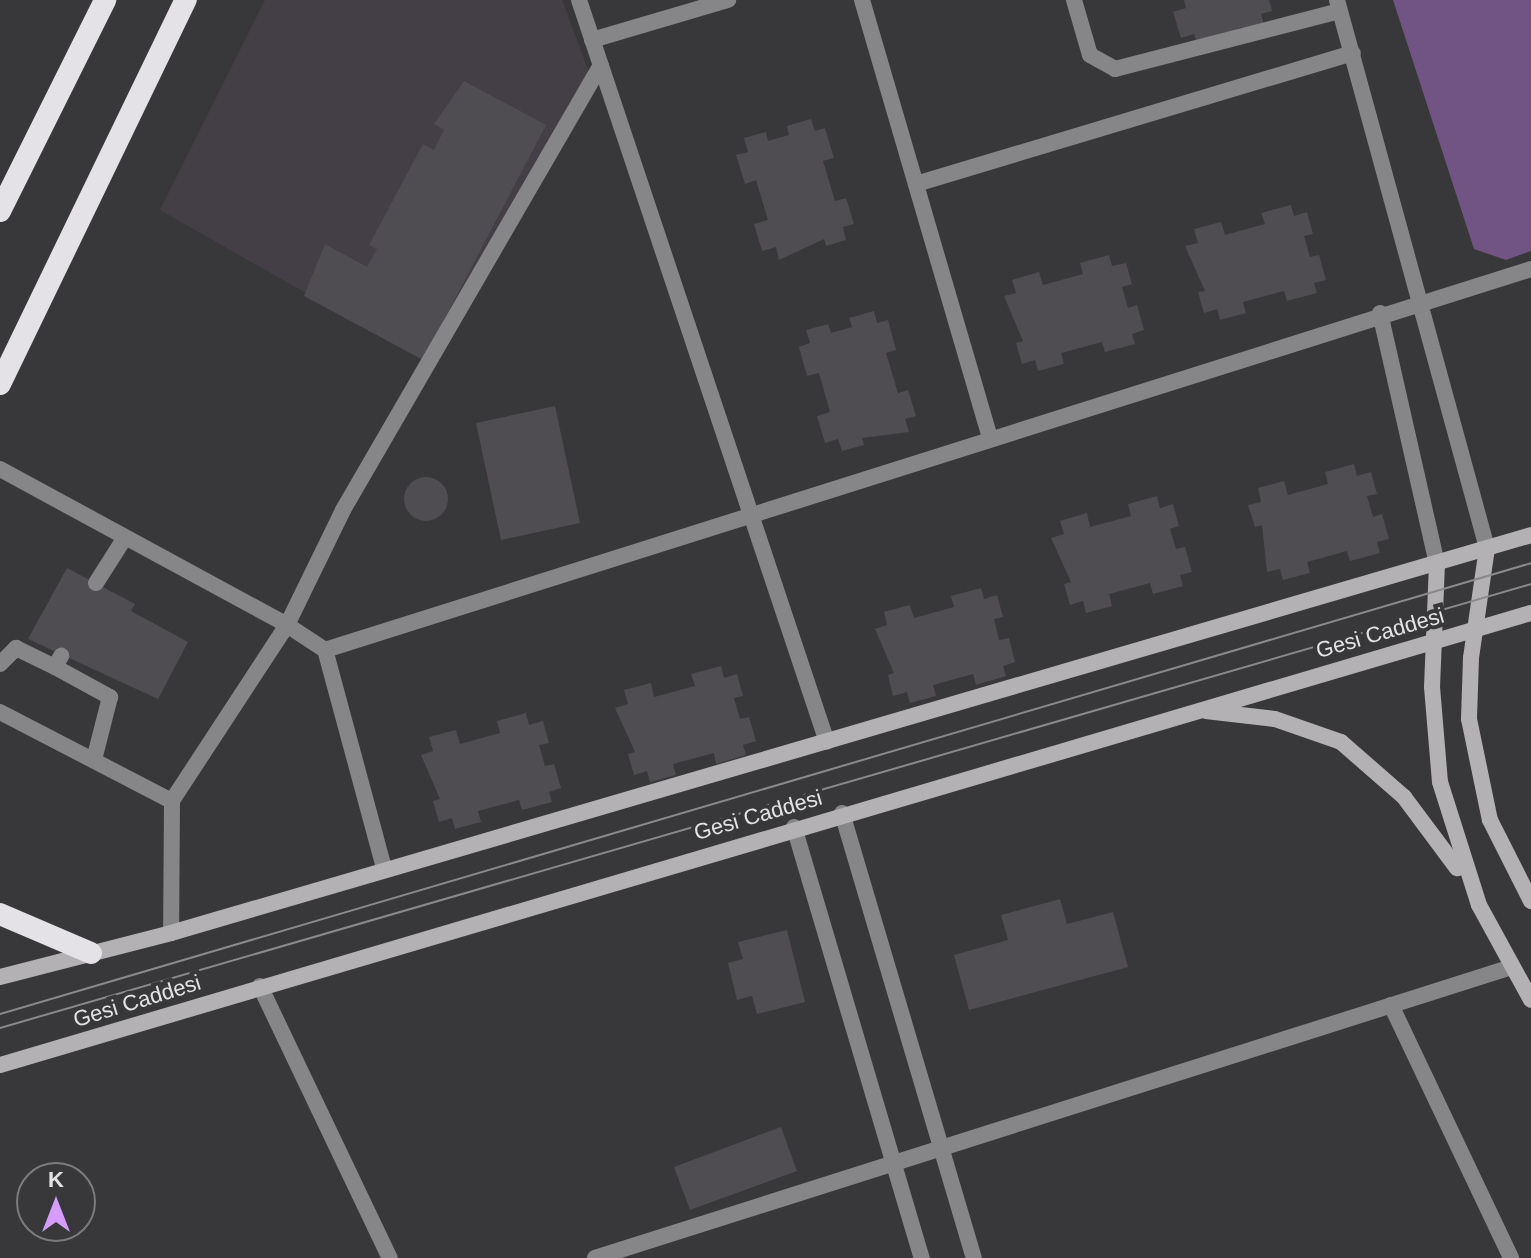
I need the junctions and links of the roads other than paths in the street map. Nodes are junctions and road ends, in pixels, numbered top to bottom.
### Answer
1 (105, 0) edge
2 (186, 0) edge
3 (579, 0) edge
4 (728, 0) edge
5 (862, 0) edge
6 (1074, 0) edge
7 (1339, 5) edge
8 (592, 40) junction
9 (1353, 53) junction
10 (601, 65) junction
11 (916, 184) junction
12 (0, 211) edge
13 (1531, 269) edge
14 (1423, 300) junction
15 (1380, 313) junction
16 (0, 384) edge
17 (990, 438) junction
18 (0, 469) edge
19 (751, 514) junction
20 (1531, 535) edge
21 (124, 539) junction
22 (1487, 548) junction
23 (1437, 563) junction
24 (96, 583) dead end
25 (1531, 613) edge
26 (287, 625) junction
27 (1476, 628) junction
28 (1435, 640) junction
29 (325, 650) junction
30 (0, 664) edge
31 (1188, 711) junction
32 (0, 712) edge
33 (827, 742) junction
34 (94, 760) junction
35 (172, 801) junction
36 (842, 813) junction
37 (794, 827) junction
38 (384, 868) junction
39 (1531, 901) edge
40 (1479, 905) junction
41 (0, 914) edge
42 (171, 933) junction
43 (91, 953) junction
44 (1512, 967) junction
45 (0, 977) edge
46 (260, 986) junction
47 (1531, 1000) edge
48 (1391, 1005) junction
49 (0, 1065) edge
50 (942, 1148) junction
51 (894, 1163) junction
52 (390, 1258) edge
53 (595, 1258) edge
54 (922, 1258) edge
55 (974, 1258) edge
56 (1511, 1258) edge

1 - 12 highway
2 - 16 highway
3 - 8 street
4 - 8 street
5 - 11 street
6 - 7 street
7 - 9 street
8 - 10 street
9 - 11 street
9 - 14 street
10 - 19 street
10 - 26 street
11 - 17 street
13 - 14 street
14 - 15 street
14 - 22 street
15 - 17 street
15 - 23 street
17 - 19 street
18 - 21 street
19 - 29 street
19 - 33 street
20 - 22 main road
21 - 24 street
21 - 26 street
22 - 23 main road
22 - 27 main road
23 - 28 main road
23 - 33 main road
25 - 27 main road, Gesi Caddesi
26 - 29 street
26 - 35 street
27 - 28 main road, Gesi Caddesi
27 - 39 main road
28 - 31 main road, Gesi Caddesi
28 - 40 main road
29 - 38 street
30 - 34 street
31 - 36 main road, Gesi Caddesi
31 - 40 main road
32 - 34 street
33 - 38 main road
34 - 35 street
35 - 42 street
36 - 37 main road, Gesi Caddesi
36 - 50 street
37 - 46 main road, Gesi Caddesi
37 - 51 street
38 - 42 main road
40 - 44 main road
41 - 43 highway
42 - 43 main road
43 - 45 main road
44 - 47 main road
44 - 48 street
46 - 49 main road, Gesi Caddesi
46 - 52 street
48 - 50 street
48 - 56 street
50 - 51 street
50 - 55 street
51 - 53 street
51 - 54 street

